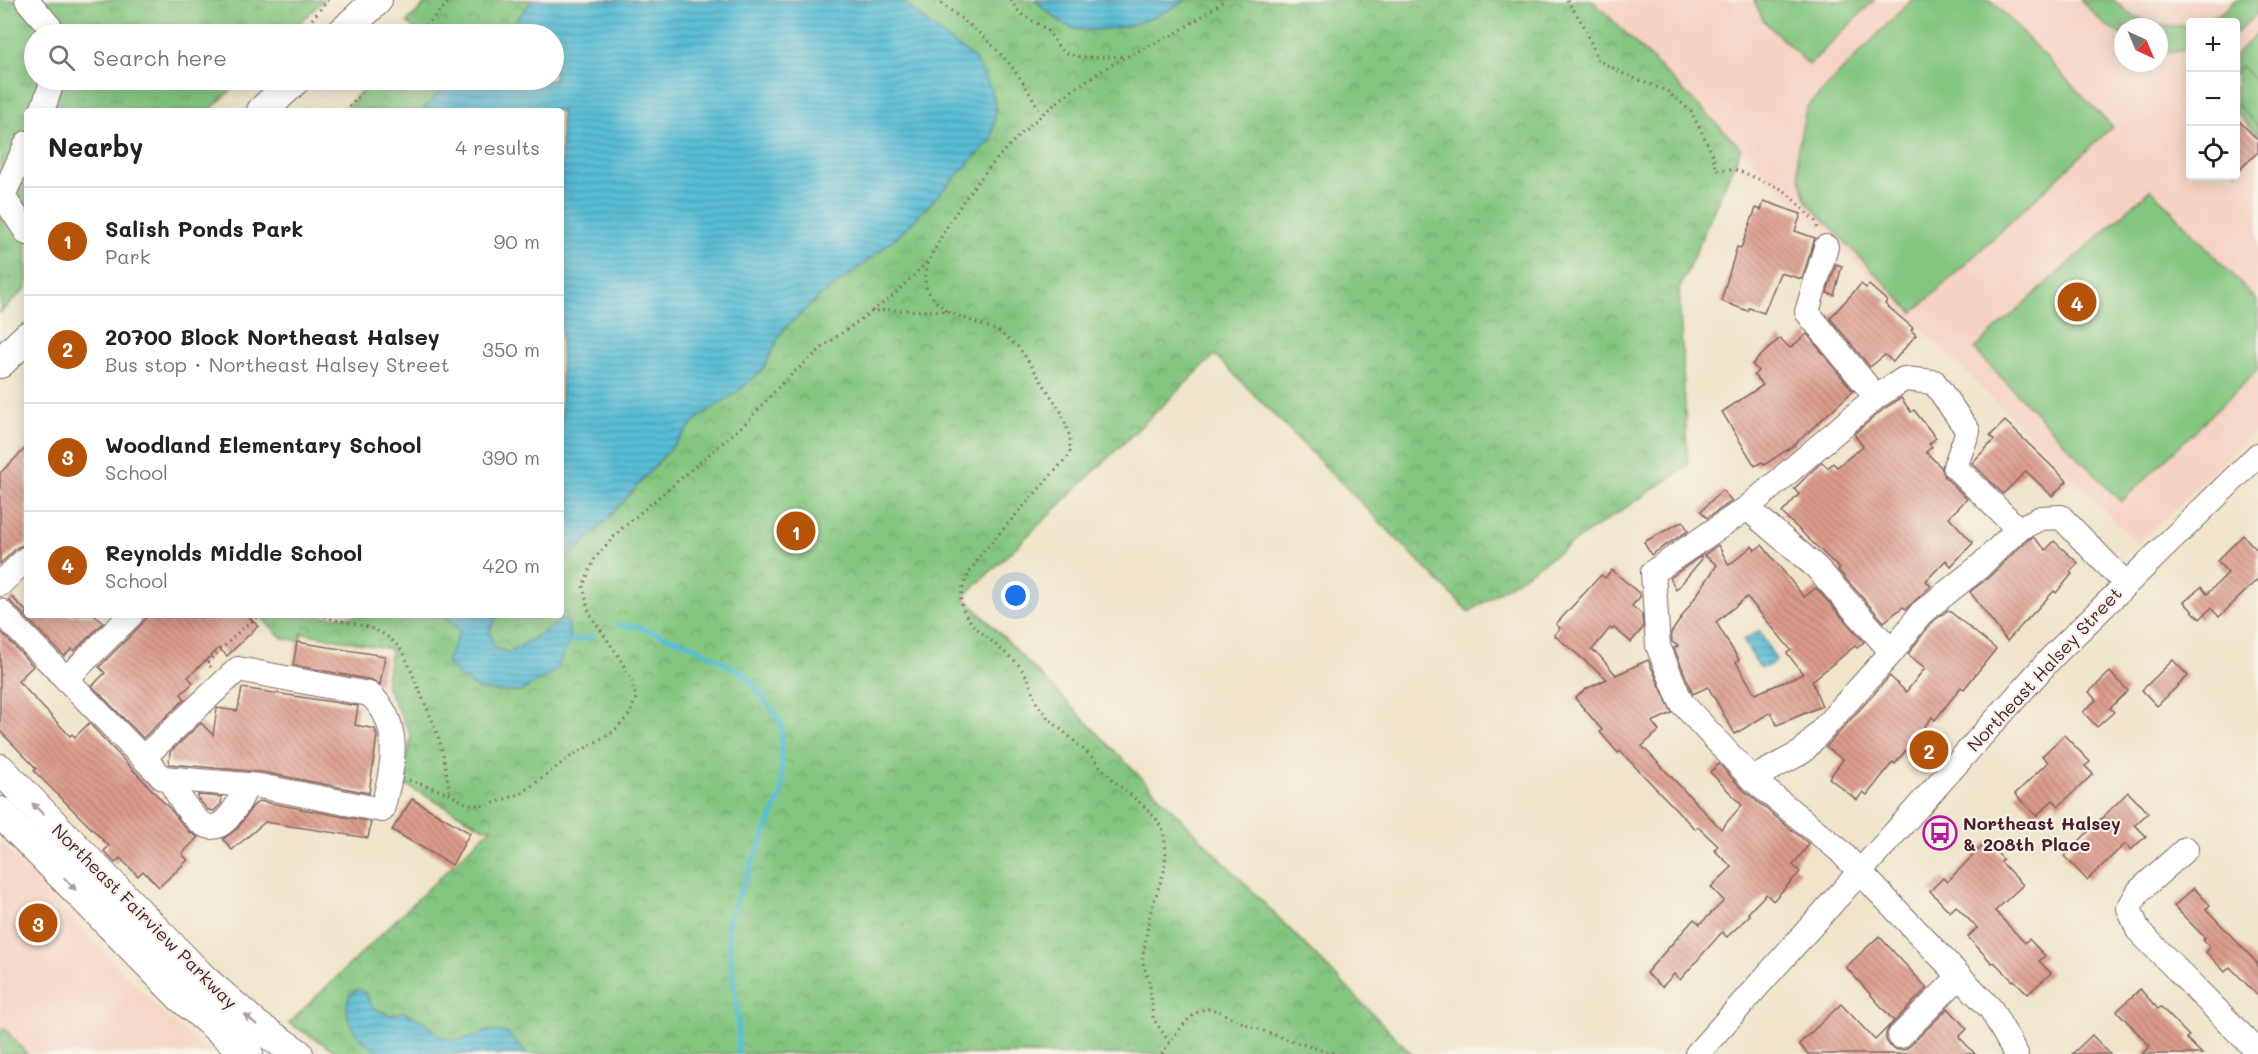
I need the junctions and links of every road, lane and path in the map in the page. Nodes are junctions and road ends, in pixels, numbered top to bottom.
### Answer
1 (27, 0) edge
2 (328, 0) edge
3 (377, 0) edge
4 (451, 0) edge
5 (936, 0) edge
6 (1011, 0) edge
7 (1225, 0) edge
8 (1567, 0) edge
9 (47, 24) edge
10 (308, 24) edge
11 (352, 24) edge
12 (427, 24) edge
13 (1128, 56) junction
14 (50, 90) edge
15 (284, 90) edge
16 (365, 90) edge
17 (43, 108) edge
18 (265, 108) edge
19 (348, 108) edge
20 (1043, 114) junction
21 (24, 150) edge
22 (24, 228) edge
23 (1826, 247) joint
24 (929, 260) junction
25 (946, 311) junction
26 (871, 312) junction
27 (24, 340) edge
28 (0, 363) edge
29 (1876, 397) junction
30 (2258, 455) edge
31 (1748, 508) junction
32 (2019, 529) junction
33 (24, 561) edge
34 (2125, 583) junction
35 (0, 584) edge
36 (0, 611) edge
37 (128, 618) edge
38 (257, 618) edge
39 (327, 618) edge
40 (1893, 652) junction
41 (66, 678) junction
42 (226, 681) junction
43 (143, 758) junction
44 (0, 769) edge
45 (392, 774) junction
46 (169, 779) junction
47 (1752, 780) junction
48 (247, 785) junction
49 (450, 794) junction
50 (0, 812) edge
51 (2186, 849) dead end
52 (1858, 872) junction
53 (1959, 976) junction
54 (1900, 1036) dead end
55 (1169, 1042) junction
56 (2258, 1052) edge
57 (248, 1054) edge
58 (298, 1054) edge
59 (1162, 1054) edge
60 (1333, 1054) edge
61 (1697, 1054) edge
62 (2016, 1054) edge

1 - 9 street
2 - 10 path
3 - 11 main road
4 - 12 path
5 - 20 path
6 - 13 path
7 - 13 path
8 - 23 path
13 - 20 path
14 - 17 street
15 - 18 main road
16 - 19 path
20 - 24 path
21 - 22 street
23 - 29 street
24 - 25 path
24 - 26 path
25 - 26 path
25 - 55 path
26 - 49 path
27 - 28 main road
29 - 31 street
29 - 32 street
30 - 34 street, Northeast Halsey Street
31 - 40 street
31 - 47 street
32 - 34 street
32 - 40 street
33 - 35 street
34 - 52 street, Northeast Halsey Street
36 - 41 street
37 - 41 street
38 - 42 path
39 - 49 path
40 - 47 street
41 - 43 street
42 - 43 street
42 - 45 street
43 - 46 street
58 -> 44 main road, Northeast Fairview Parkway
45 - 48 street
45 - 49 path
46 - 48 street
46 - 48 street
47 - 52 street
50 -> 57 main road, Northeast Fairview Parkway
51 - 56 street
52 - 53 street
52 - 61 street, Northeast Halsey Street
53 - 54 street
53 - 62 street
55 - 59 path
55 - 60 path

